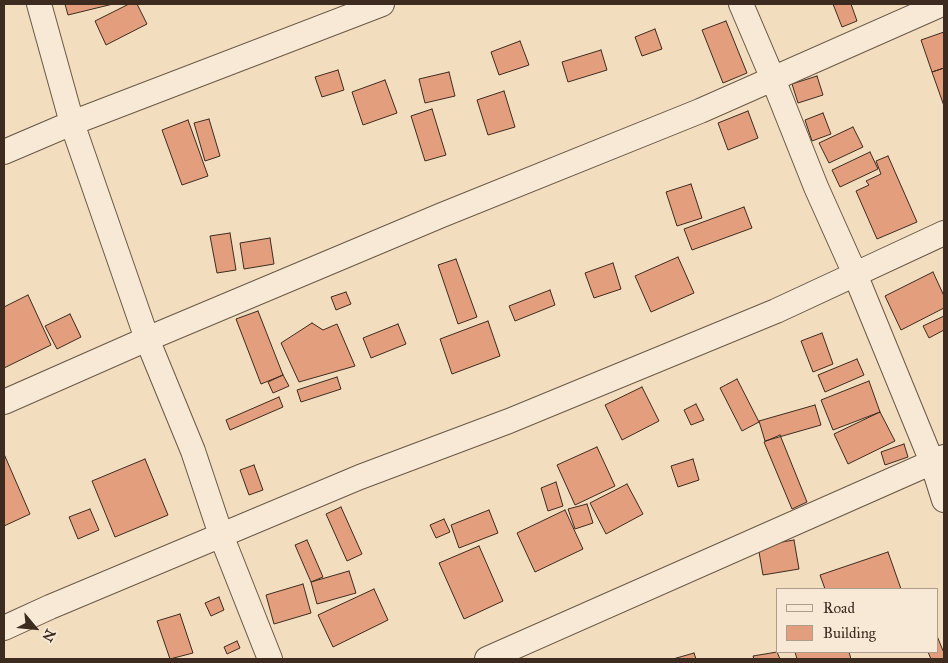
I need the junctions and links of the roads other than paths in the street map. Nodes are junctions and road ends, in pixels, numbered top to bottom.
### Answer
1 (39, 4) edge
2 (382, 4) edge
3 (740, 4) edge
4 (942, 4) edge
5 (773, 79) junction
6 (72, 123) junction
7 (4, 152) edge
8 (944, 233) edge
9 (855, 274) junction
10 (147, 339) junction
11 (4, 402) edge
12 (938, 460) edge
13 (944, 500) edge
14 (221, 535) junction
15 (4, 628) edge
16 (270, 659) edge
17 (487, 659) edge

1 - 6 street
2 - 6 street
3 - 5 street
4 - 5 street
5 - 9 street
5 - 10 street
6 - 7 street
6 - 10 street
8 - 9 street
9 - 12 street
9 - 14 street
10 - 11 street
10 - 14 street
12 - 13 street
12 - 17 street
14 - 15 street
14 - 16 street

